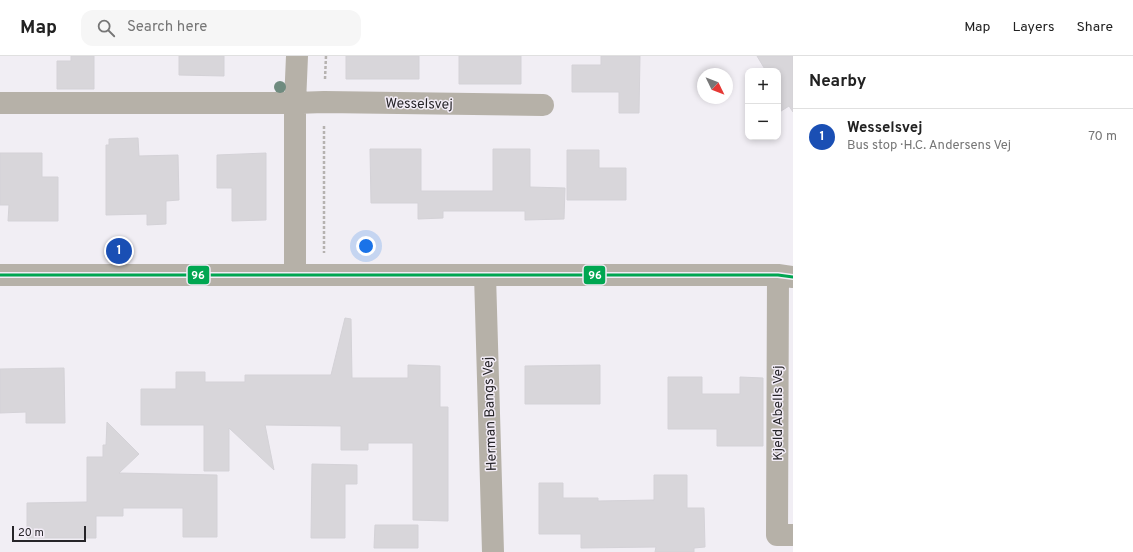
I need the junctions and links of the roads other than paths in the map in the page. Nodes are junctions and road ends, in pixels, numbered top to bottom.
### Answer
1 (297, 56) edge
2 (0, 103) edge
3 (295, 103) junction
4 (542, 105) dead end
5 (0, 275) edge
6 (295, 275) junction
7 (485, 275) junction
8 (785, 276) edge
9 (793, 535) edge
10 (493, 552) edge

1 - 3 street
2 - 3 street, Wesselsvej
3 - 4 street, Wesselsvej
3 - 6 street
5 - 6 street
6 - 7 street
7 - 8 street
7 - 10 street, Herman Bangs Vej
8 - 9 street, Kjeld Abells Vej

